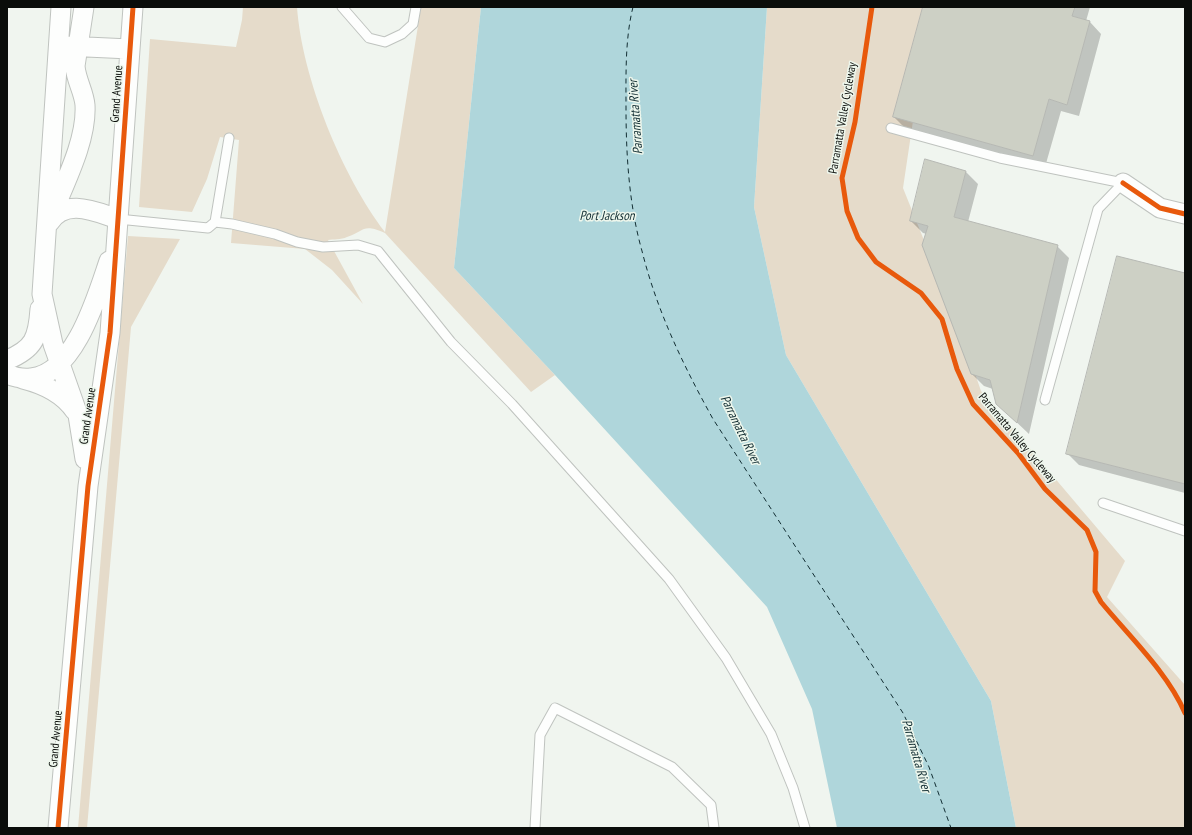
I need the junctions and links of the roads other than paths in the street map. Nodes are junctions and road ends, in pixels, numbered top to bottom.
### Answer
1 (61, 7) edge
2 (84, 7) edge
3 (133, 7) edge
4 (342, 7) edge
5 (416, 7) edge
6 (68, 46) junction
7 (130, 49) junction
8 (891, 128) dead end
9 (229, 138) dead end
10 (1123, 184) junction
11 (1185, 214) edge
12 (215, 222) junction
13 (118, 228) junction
14 (46, 229) junction
15 (41, 284) junction
16 (60, 362) junction
17 (9, 370) edge
18 (1045, 400) dead end
19 (78, 415) junction
20 (88, 486) junction
21 (1103, 503) dead end
22 (1185, 531) edge
23 (58, 828) edge
24 (535, 828) edge
25 (714, 828) edge
26 (805, 828) edge

1 - 6 street, Grand Avenue
2 - 6 street
3 - 7 street, Grand Avenue
4 - 5 lane
6 - 7 street
6 - 14 street, Grand Avenue
6 - 14 street
7 - 13 street, Grand Avenue
8 - 10 lane
9 - 12 lane
10 - 11 street
10 - 18 lane
12 - 13 lane
12 - 26 lane
13 - 14 street
13 - 16 street
13 - 20 street, Grand Avenue
14 - 15 street, Grand Avenue
15 - 16 street, Grand Avenue
15 - 17 street
16 - 17 street
16 - 19 street, Grand Avenue
17 - 19 street
19 - 20 street, Grand Avenue
20 - 23 street, Grand Avenue
21 - 22 lane
24 - 25 lane

